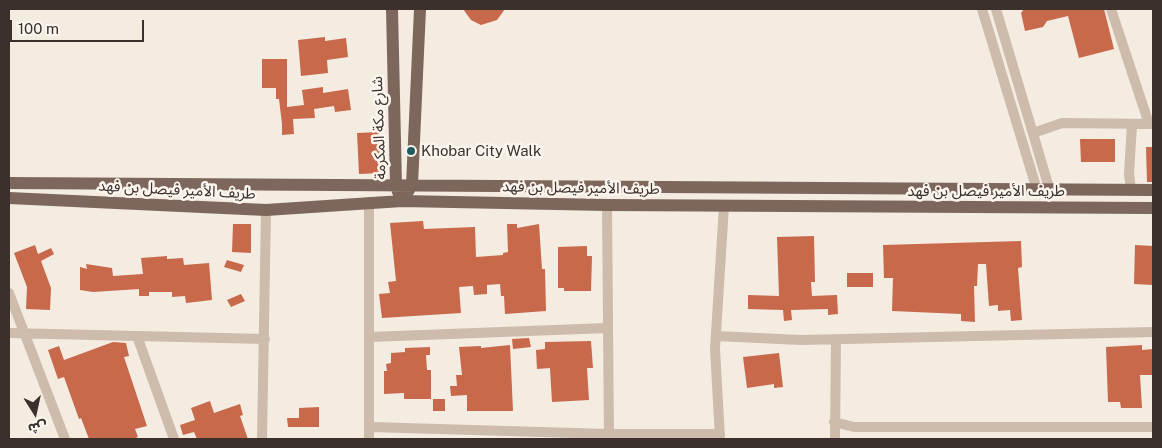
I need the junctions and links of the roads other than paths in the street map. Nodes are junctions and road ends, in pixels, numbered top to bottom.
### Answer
1 (392, 9) edge
2 (420, 9) edge
3 (982, 9) edge
4 (996, 9) edge
5 (1111, 9) edge
6 (1151, 124) edge
7 (1132, 125) junction
8 (1032, 133) junction
9 (9, 183) edge
10 (396, 185) junction
11 (412, 186) junction
12 (1131, 189) junction
13 (1037, 190) junction
14 (1153, 190) edge
15 (1050, 191) junction
16 (9, 198) edge
17 (402, 201) junction
18 (369, 202) junction
19 (607, 205) junction
20 (724, 206) junction
21 (1153, 208) edge
22 (266, 210) junction
23 (9, 293) edge
24 (607, 328) junction
25 (1153, 332) edge
26 (9, 333) edge
27 (23, 334) junction
28 (137, 336) junction
29 (716, 336) junction
30 (370, 337) junction
31 (266, 339) junction
32 (836, 339) junction
33 (834, 422) junction
34 (1153, 427) edge
35 (370, 428) junction
36 (440, 434) edge
37 (608, 436) edge
38 (720, 436) edge
39 (65, 439) edge
40 (174, 439) edge
41 (262, 439) edge
42 (369, 439) edge
43 (835, 439) edge

1 - 10 main road, شارع مكة المكرمة
2 - 11 main road, شارع مكة المكرمة
3 - 13 street
4 - 8 street
5 - 6 street
6 - 7 street
7 - 8 street
7 - 12 street
8 - 15 street
9 - 10 main road, طريف الأمير فيصل بن فهد
10 - 11 main road, طريف الأمير فيصل بن فهد
10 - 17 main road, شارع مكة المكرمة
11 - 13 main road, طريف الأمير فيصل بن فهد
11 - 17 main road, شارع مكة المكرمة
12 - 14 main road, طريف الأمير فيصل بن فهد
12 - 15 main road, طريف الأمير فيصل بن فهد
13 - 15 main road, طريف الأمير فيصل بن فهد
16 - 22 main road, طريف الأمير فيصل بن فهد
17 - 18 main road, طريف الأمير فيصل بن فهد
17 - 19 main road, طريف الأمير فيصل بن فهد
18 - 22 main road, طريف الأمير فيصل بن فهد
18 - 30 street
19 - 20 main road, طريف الأمير فيصل بن فهد
19 - 24 street
20 - 21 main road, طريف الأمير فيصل بن فهد
20 - 29 street
22 - 31 street
23 - 27 street
24 - 30 street
24 - 37 street
25 - 32 street
26 - 27 street
27 - 28 street
27 - 39 street
28 - 31 street
28 - 40 street
29 - 32 street
29 - 38 street
30 - 35 street
31 - 41 street
32 - 33 street
33 - 34 street
33 - 43 street
35 - 36 street
35 - 42 street
36 - 37 street
37 - 38 street

